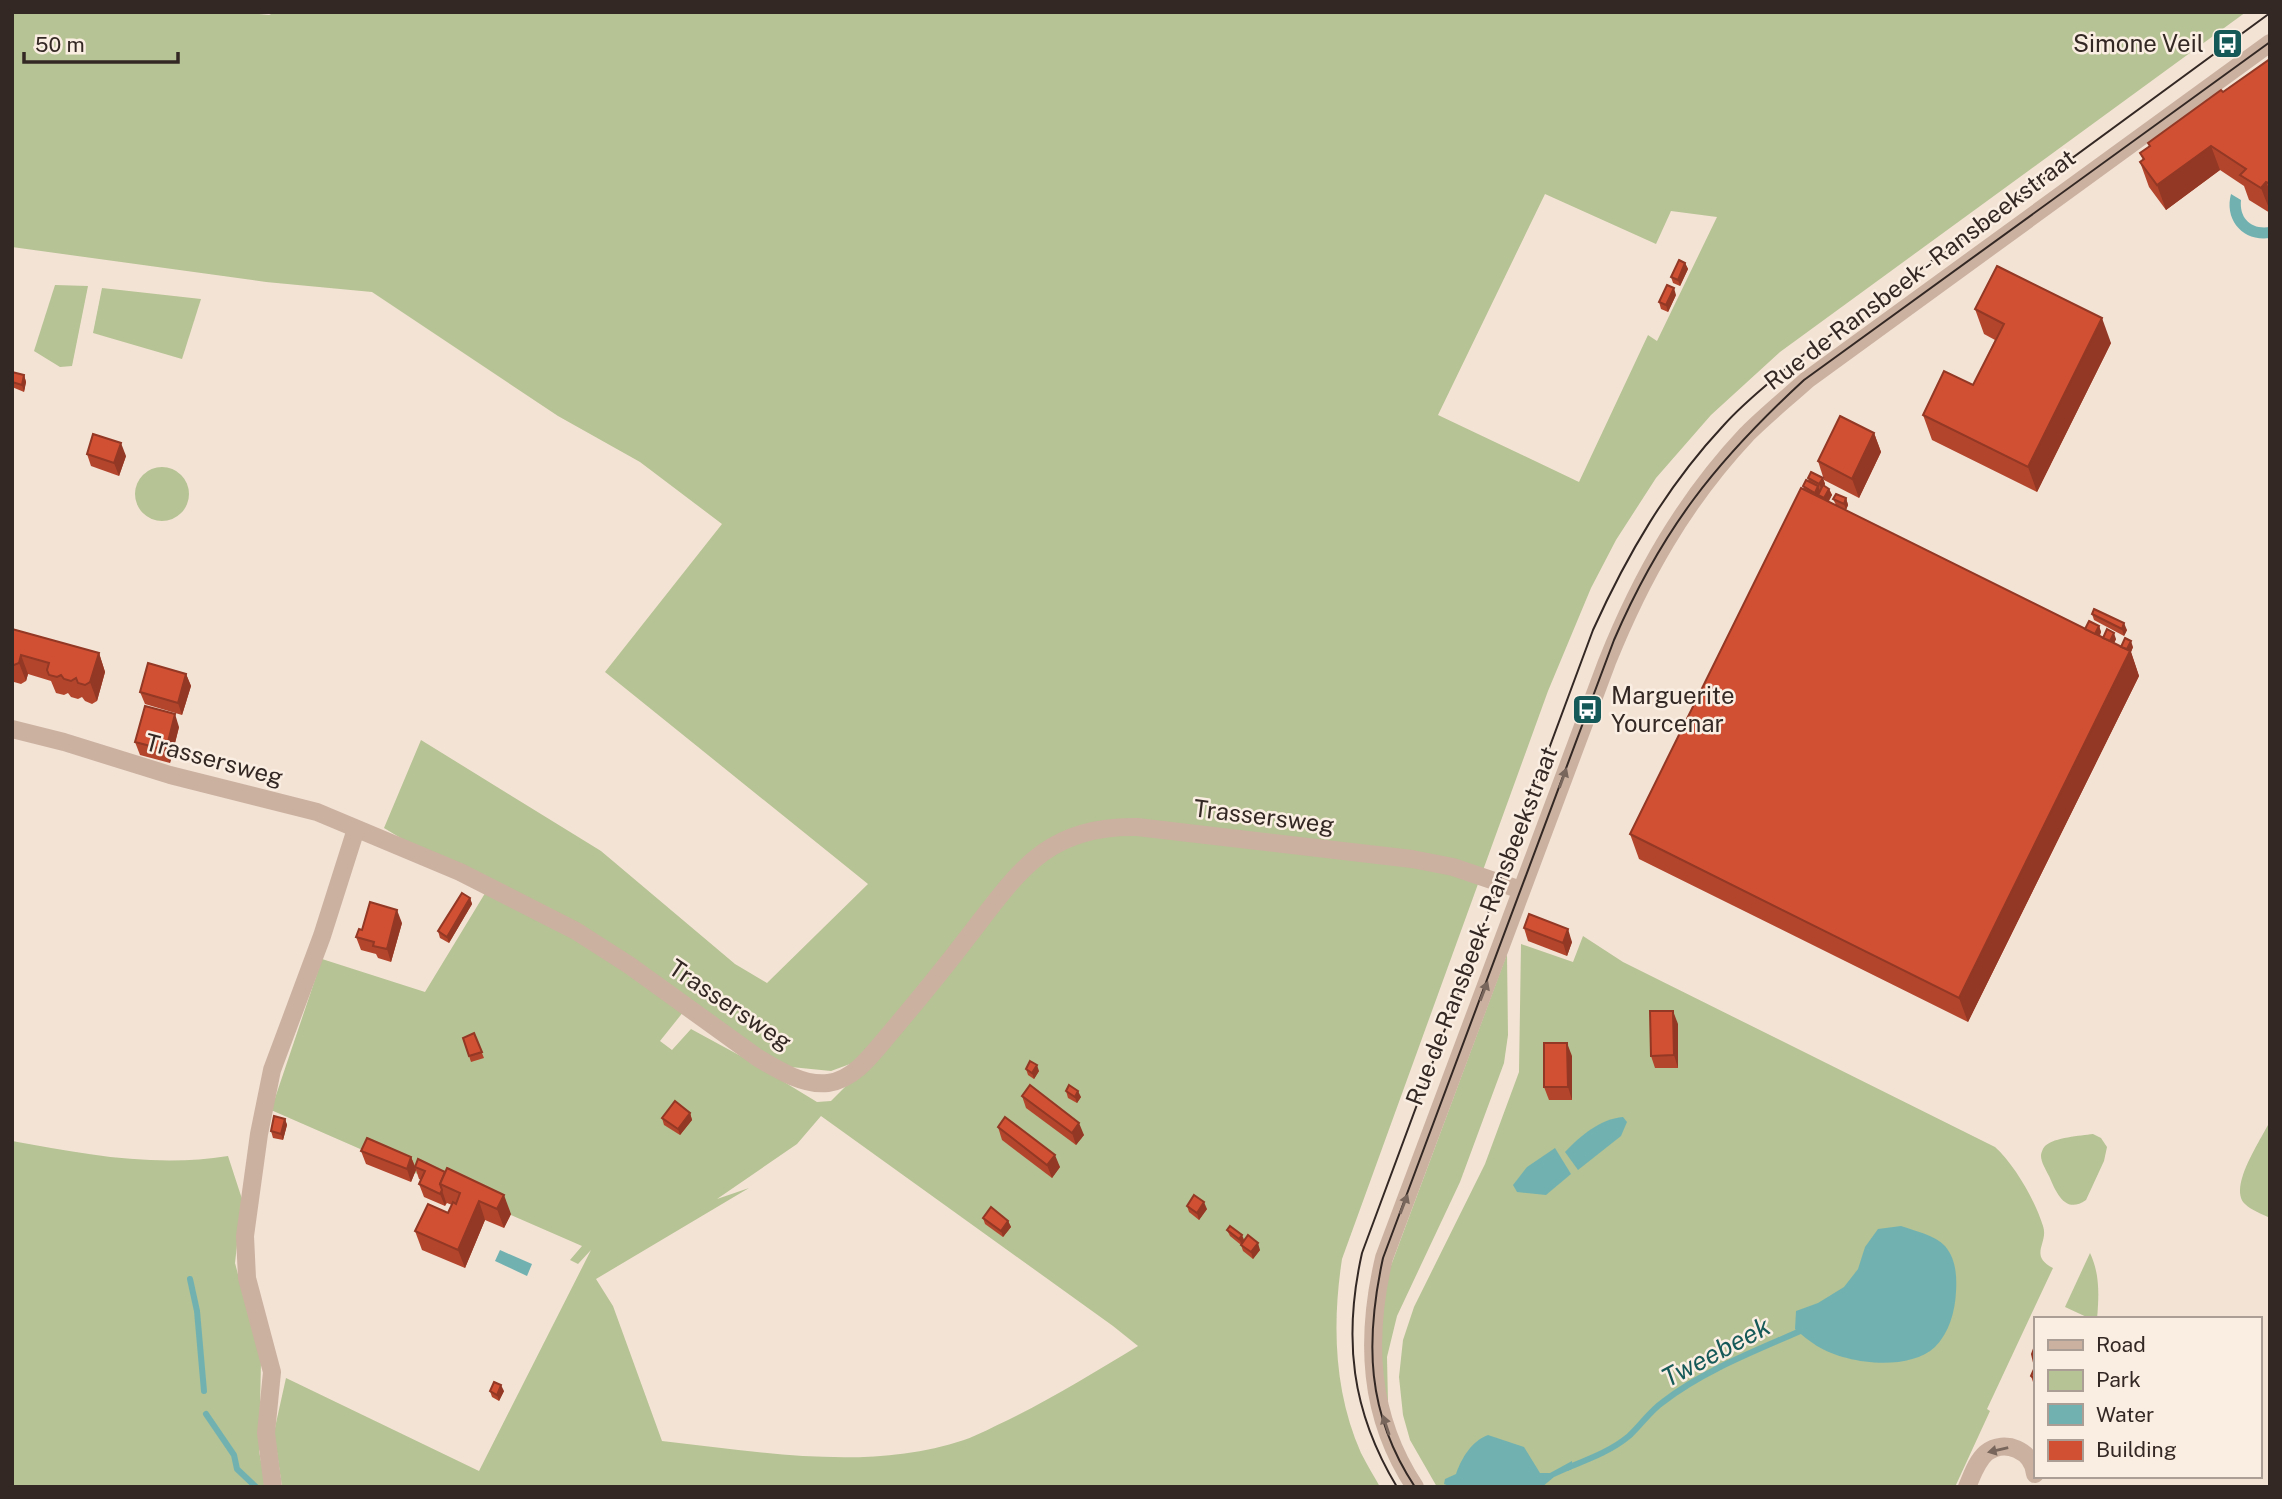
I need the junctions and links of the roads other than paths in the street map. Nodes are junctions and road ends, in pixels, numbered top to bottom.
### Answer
1 (2270, 43) edge
2 (12, 729) edge
3 (356, 829) junction
4 (1521, 890) junction
5 (2034, 1472) edge
6 (273, 1487) edge
7 (1415, 1487) edge
8 (1966, 1487) edge

4 -> 1 street, Rue de Ransbeek - Ransbeekstraat
2 - 3 street, Trassersweg
3 - 4 street, Trassersweg
3 - 6 street
7 -> 4 street, Rue de Ransbeek - Ransbeekstraat
5 -> 8 street

